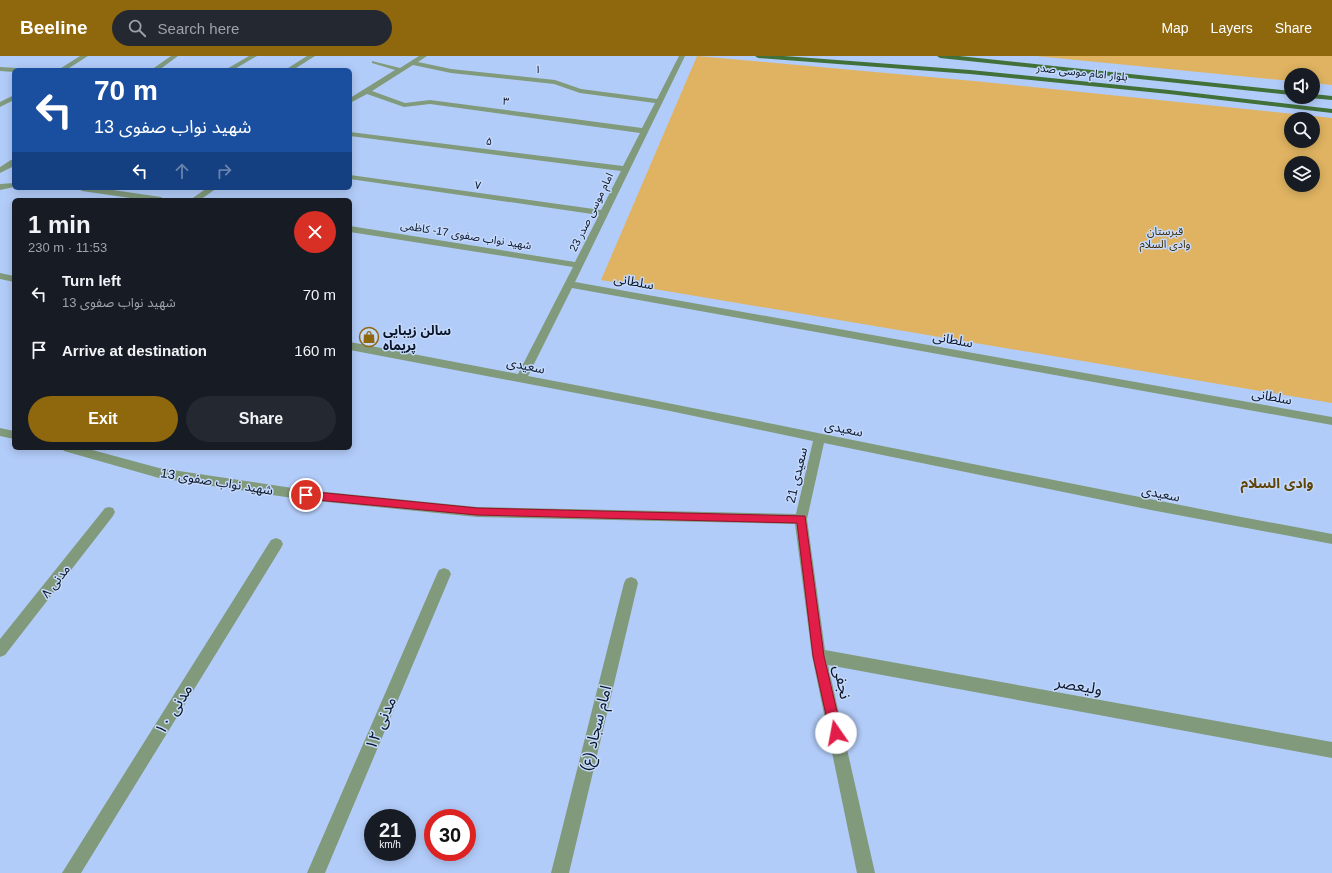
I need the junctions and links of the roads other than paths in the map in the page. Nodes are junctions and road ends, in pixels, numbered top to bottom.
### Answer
1 (85, 56) edge
2 (175, 56) edge
3 (254, 56) edge
4 (312, 56) edge
5 (424, 56) edge
6 (682, 56) edge
7 (758, 56) edge
8 (940, 56) edge
9 (374, 62) dead end
10 (412, 63) junction
11 (0, 68) edge
12 (64, 68) edge
13 (157, 68) edge
14 (232, 68) edge
15 (291, 68) edge
16 (12, 69) edge
17 (401, 70) junction
18 (366, 91) junction
19 (1284, 92) edge
20 (1320, 97) edge
21 (12, 98) edge
22 (1332, 98) edge
23 (352, 100) edge
24 (660, 102) junction
25 (0, 105) edge
26 (1332, 111) edge
27 (645, 131) junction
28 (352, 134) edge
29 (12, 163) edge
30 (626, 169) junction
31 (0, 171) edge
32 (352, 177) edge
33 (12, 185) edge
34 (0, 187) edge
35 (98, 190) edge
36 (210, 190) edge
37 (148, 198) edge
38 (197, 198) edge
39 (604, 214) junction
40 (352, 229) edge
41 (579, 265) junction
42 (0, 276) edge
43 (12, 279) edge
44 (569, 284) junction
45 (352, 346) edge
46 (522, 378) junction
47 (1332, 421) edge
48 (0, 432) edge
49 (12, 435) edge
50 (820, 437) junction
51 (76, 450) edge
52 (110, 512) dead end
53 (801, 519) junction
54 (1332, 539) edge
55 (276, 544) dead end
56 (444, 574) dead end
57 (631, 583) dead end
58 (0, 650) edge
59 (819, 656) junction
60 (1332, 750) edge
61 (71, 873) edge
62 (316, 873) edge
63 (560, 873) edge
64 (866, 873) edge

1 - 12 street
2 - 13 street
3 - 14 street
4 - 15 street
5 - 10 street
6 - 24 street, امام موسی صدر 23
7 - 26 main road, بلوار امام موسی صدر
8 - 19 main road, بلوار امام موسی صدر
9 - 17 street
10 - 17 street
10 - 24 street, ۱
11 - 16 street
17 - 18 street
18 - 23 street
18 - 27 street, ۳
20 - 22 main road
21 - 25 street
24 - 27 street, امام موسی صدر 23
27 - 30 street, امام موسی صدر 23
28 - 30 street, ۵
29 - 31 street
30 - 39 street, امام موسی صدر 23
32 - 39 street, ۷
33 - 34 street
35 - 37 street
36 - 38 street
39 - 41 street, امام موسی صدر 23
40 - 41 street, شهید نواب صفوی 17- کاظمی
41 - 44 street, امام موسی صدر 23
42 - 43 street
44 - 46 street, امام موسی صدر 23
44 - 47 street, سلطانی
45 - 46 street, سعیدی
46 - 50 street, سعیدی
48 - 49 street
50 - 53 street, سعیدی 21
50 - 54 street, سعیدی
51 - 53 street, شهید نواب صفوی 13
52 - 58 street, مدنی ۸
53 - 59 street, نجفی
55 - 61 street, مدنی ۱۰
56 - 62 street, مدنی ۱۲
57 - 63 street, امام سجاد (ع)
59 - 60 street, ولیعصر
59 - 64 street, نجفی

